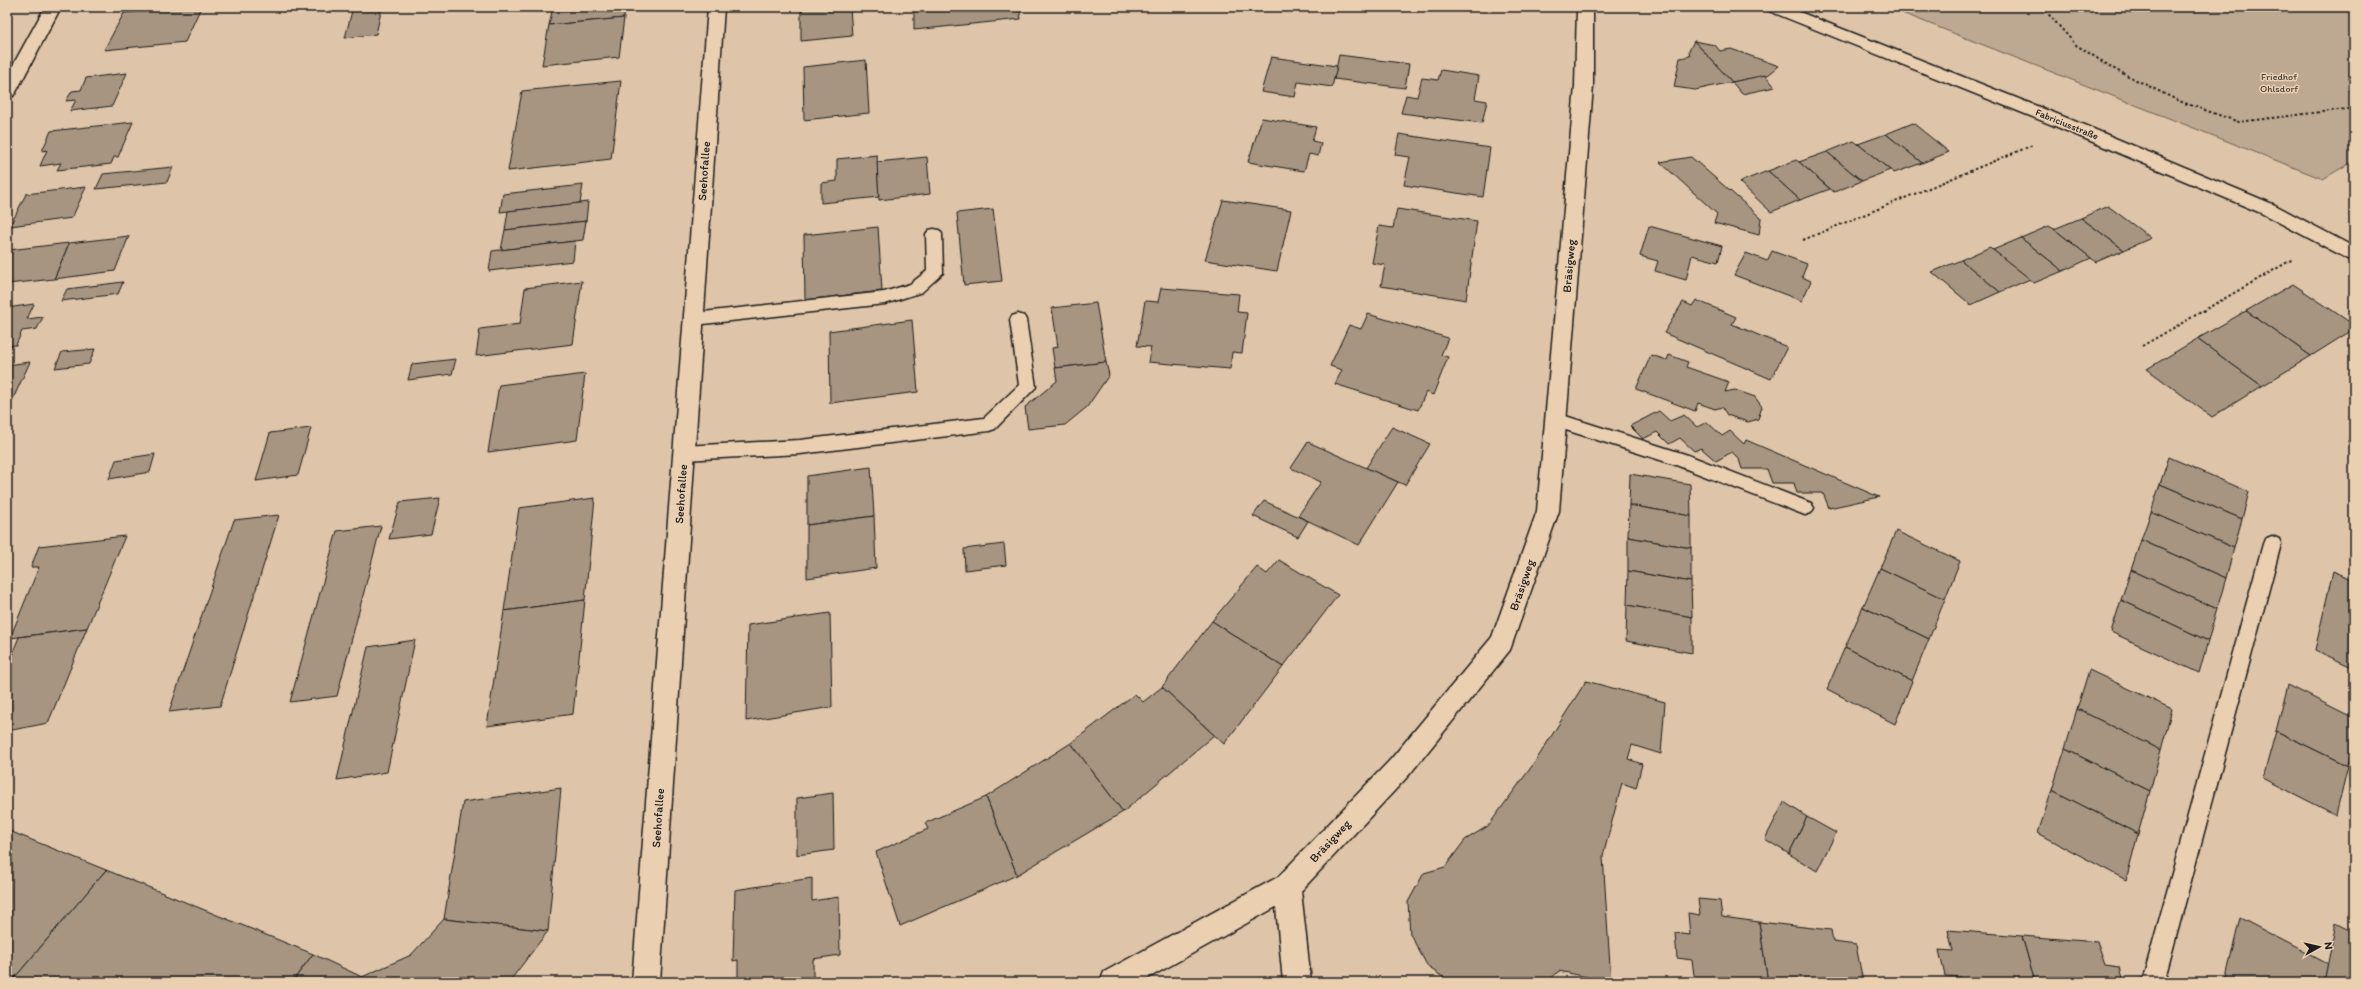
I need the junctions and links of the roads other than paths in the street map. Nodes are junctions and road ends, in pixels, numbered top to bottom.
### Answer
1 (53, 7) edge
2 (716, 7) edge
3 (1585, 7) edge
4 (1773, 7) edge
5 (7, 92) edge
6 (934, 234) dead end
7 (2354, 255) edge
8 (694, 319) junction
9 (1018, 320) dead end
10 (1556, 420) junction
11 (684, 453) junction
12 (1805, 508) dead end
13 (2272, 544) dead end
14 (1287, 886) junction
15 (646, 982) edge
16 (1114, 982) edge
17 (1297, 982) edge
18 (2153, 982) edge

1 - 5 street
2 - 8 street, Seehofallee
3 - 10 street, Bräsigweg
4 - 7 street, Fabriciusstraße
6 - 8 lane
8 - 11 street, Seehofallee
9 - 11 lane
10 - 12 lane
10 - 14 street, Bräsigweg
11 - 15 street, Seehofallee
13 - 18 lane
14 - 16 street, Bräsigweg
14 - 17 street

